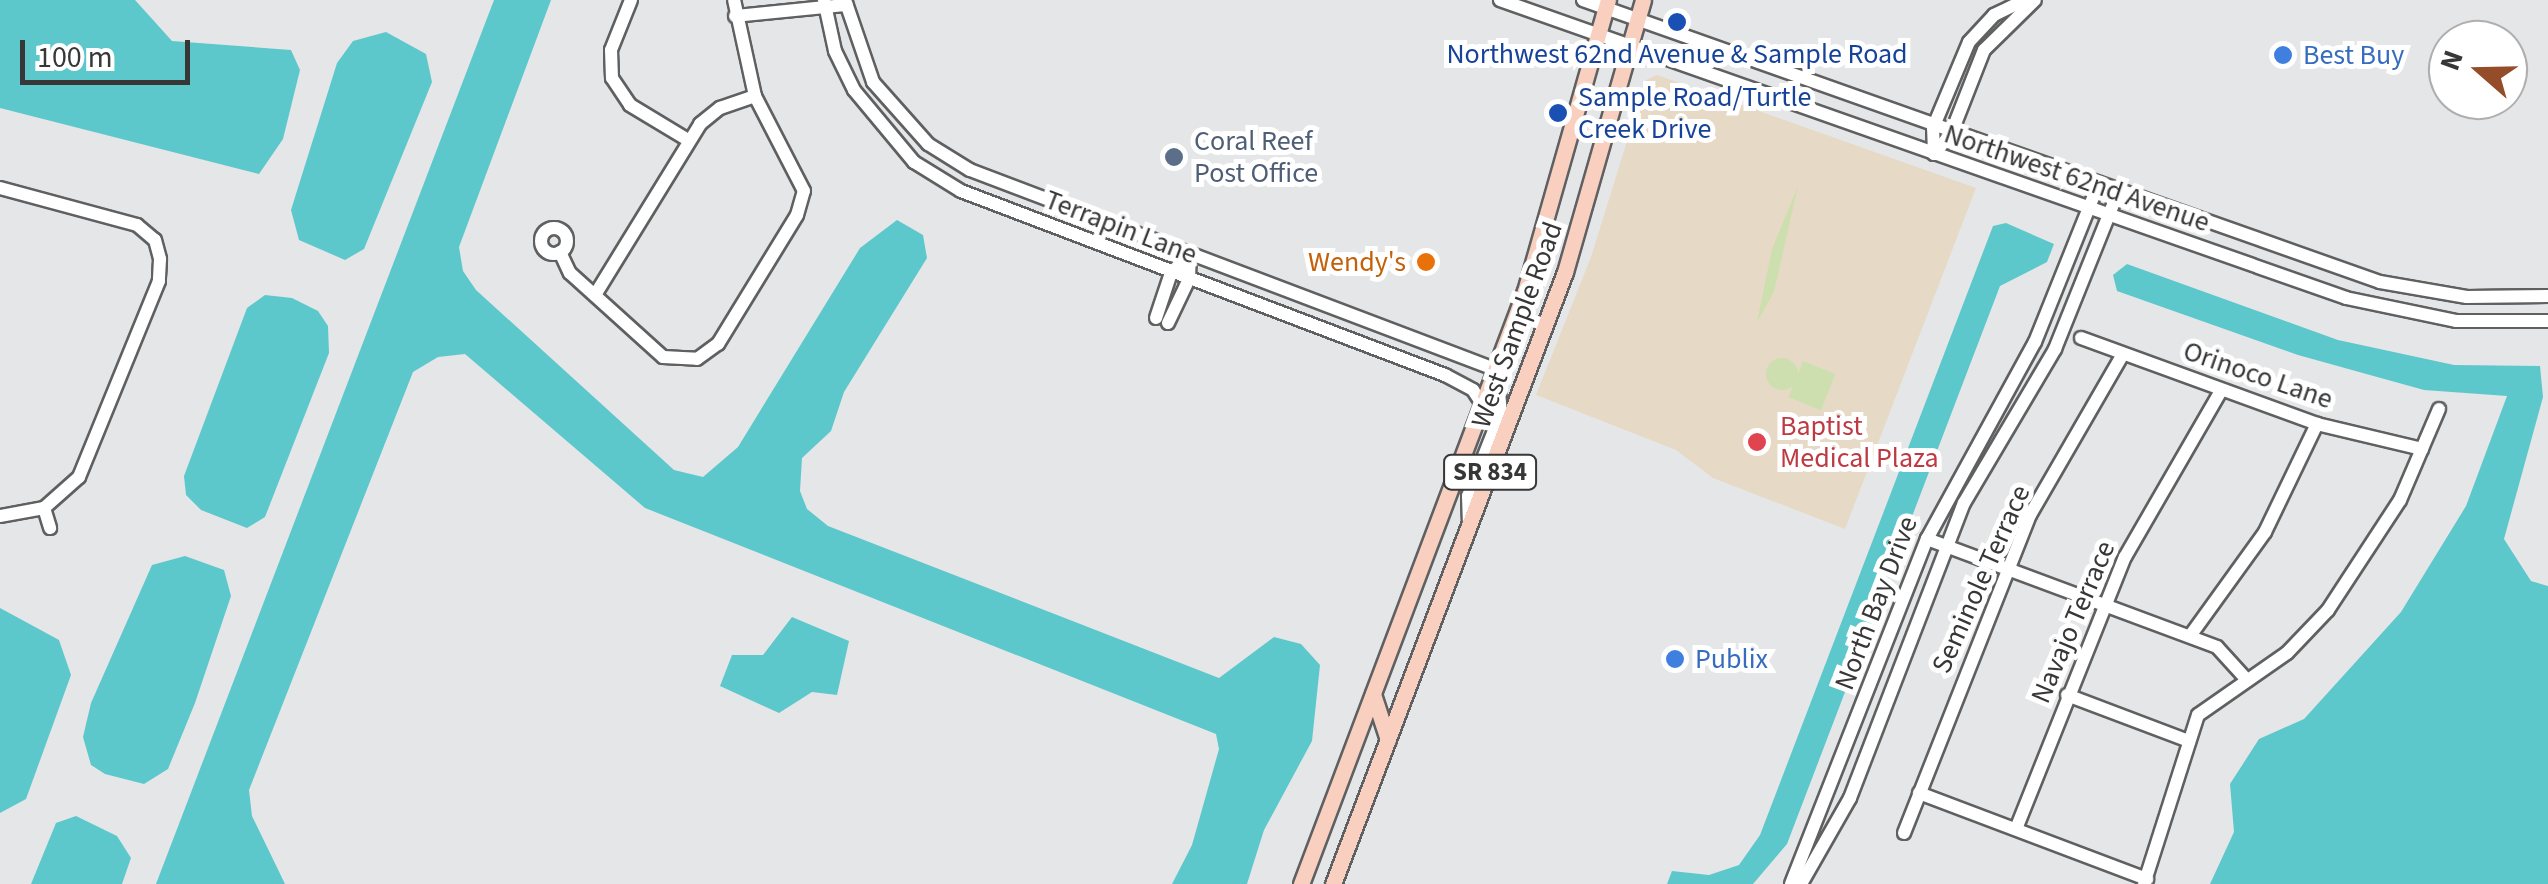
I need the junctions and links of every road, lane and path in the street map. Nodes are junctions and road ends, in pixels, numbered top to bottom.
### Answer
1 (631, 0) edge
2 (734, 0) edge
3 (1500, 0) edge
4 (1583, 0) edge
5 (1643, 0) edge
6 (2024, 0) edge
7 (2035, 0) edge
8 (846, 2) edge
9 (824, 4) edge
10 (1607, 4) edge
11 (735, 16) junction
12 (1638, 19) junction
13 (1599, 35) junction
14 (1630, 45) junction
15 (755, 96) junction
16 (1933, 128) junction
17 (1951, 134) junction
18 (688, 140) junction
19 (1934, 154) junction
20 (2098, 185) junction
21 (0, 188) edge
22 (2118, 192) junction
23 (2089, 208) junction
24 (2109, 215) junction
25 (560, 252) dead end
26 (1190, 254) junction
27 (1171, 273) junction
28 (1188, 279) junction
29 (595, 295) junction
30 (2548, 296) edge
31 (2548, 321) edge
32 (2081, 338) dead end
33 (2122, 354) junction
34 (2025, 359) junction
35 (2044, 368) junction
36 (1497, 370) junction
37 (2222, 391) junction
38 (1484, 406) junction
39 (2438, 409) dead end
40 (2317, 424) junction
41 (2422, 450) junction
42 (44, 508) junction
43 (0, 516) edge
44 (1470, 526) junction
45 (50, 528) dead end
46 (1926, 539) junction
47 (1947, 545) junction
48 (2007, 568) junction
49 (2103, 605) junction
50 (2190, 636) junction
51 (2247, 680) junction
52 (1373, 694) junction
53 (2067, 695) junction
54 (1388, 740) junction
55 (2186, 740) junction
56 (1919, 793) junction
57 (2016, 829) junction
58 (1904, 834) dead end
59 (2146, 881) edge
60 (1301, 884) edge
61 (1333, 884) edge
62 (1791, 884) edge
63 (1801, 884) edge

1 - 18 street
2 - 11 street
3 - 13 street, Northwest 62nd Avenue
4 - 10 street, Northwest 62nd Avenue
5 - 12 main road, West Sample Road / SR 834
6 - 16 street
7 - 17 street
8 - 9 street
8 - 26 street, Terrapin Lane
9 - 11 street
9 - 27 street, Terrapin Lane
10 - 12 street, Northwest 62nd Avenue
10 - 13 main road, West Sample Road / SR 834
11 - 15 street
12 - 14 main road, West Sample Road / SR 834
12 - 16 street, Northwest 62nd Avenue
13 - 14 street, Northwest 62nd Avenue
13 - 36 main road, West Sample Road / SR 834
14 - 19 street, Northwest 62nd Avenue
14 - 44 main road, West Sample Road / SR 834
15 - 18 street
15 - 29 street
16 - 17 street, Northwest 62nd Avenue
16 - 19 street
17 - 19 street
17 - 20 street, Northwest 62nd Avenue
18 - 29 street
19 - 23 street, Northwest 62nd Avenue
20 - 22 street, Northwest 62nd Avenue
20 - 23 street, North Bay Drive
21 - 42 street
22 - 24 street, North Bay Drive
22 - 30 street, Northwest 62nd Avenue
23 - 24 street, Northwest 62nd Avenue
23 - 34 street, North Bay Drive
24 - 31 street, Northwest 62nd Avenue
24 - 35 street, North Bay Drive
25 - 29 street
26 - 27 street
26 - 28 street
26 - 36 street, Terrapin Lane
27 - 28 street, Terrapin Lane
27 - 28 street
28 - 38 street, Terrapin Lane
32 - 33 street, Orinoco Lane
33 - 37 street, Orinoco Lane
33 - 48 street, Seminole Terrace
34 - 35 street
34 - 46 street, North Bay Drive
35 - 47 street, North Bay Drive
36 - 38 main road, West Sample Road / SR 834
36 - 44 street
37 - 40 street, Orinoco Lane
37 - 49 street, Navajo Terrace
38 - 52 main road, West Sample Road / SR 834
39 - 41 street
40 - 41 street, Orinoco Lane
40 - 50 street
41 - 51 street
42 - 43 street
42 - 45 street
44 - 54 main road, West Sample Road / SR 834
46 - 47 street
46 - 62 street, North Bay Drive
47 - 48 street
47 - 63 street, North Bay Drive
48 - 49 street
48 - 56 street, Seminole Terrace
49 - 50 street
49 - 53 street, Navajo Terrace
50 - 51 street
51 - 55 street
52 - 54 main road
52 - 60 main road, West Sample Road / SR 834
53 - 55 street
53 - 57 street, Navajo Terrace
54 - 61 main road, West Sample Road / SR 834
55 - 59 street
56 - 57 street
56 - 58 street, Seminole Terrace
57 - 59 street

